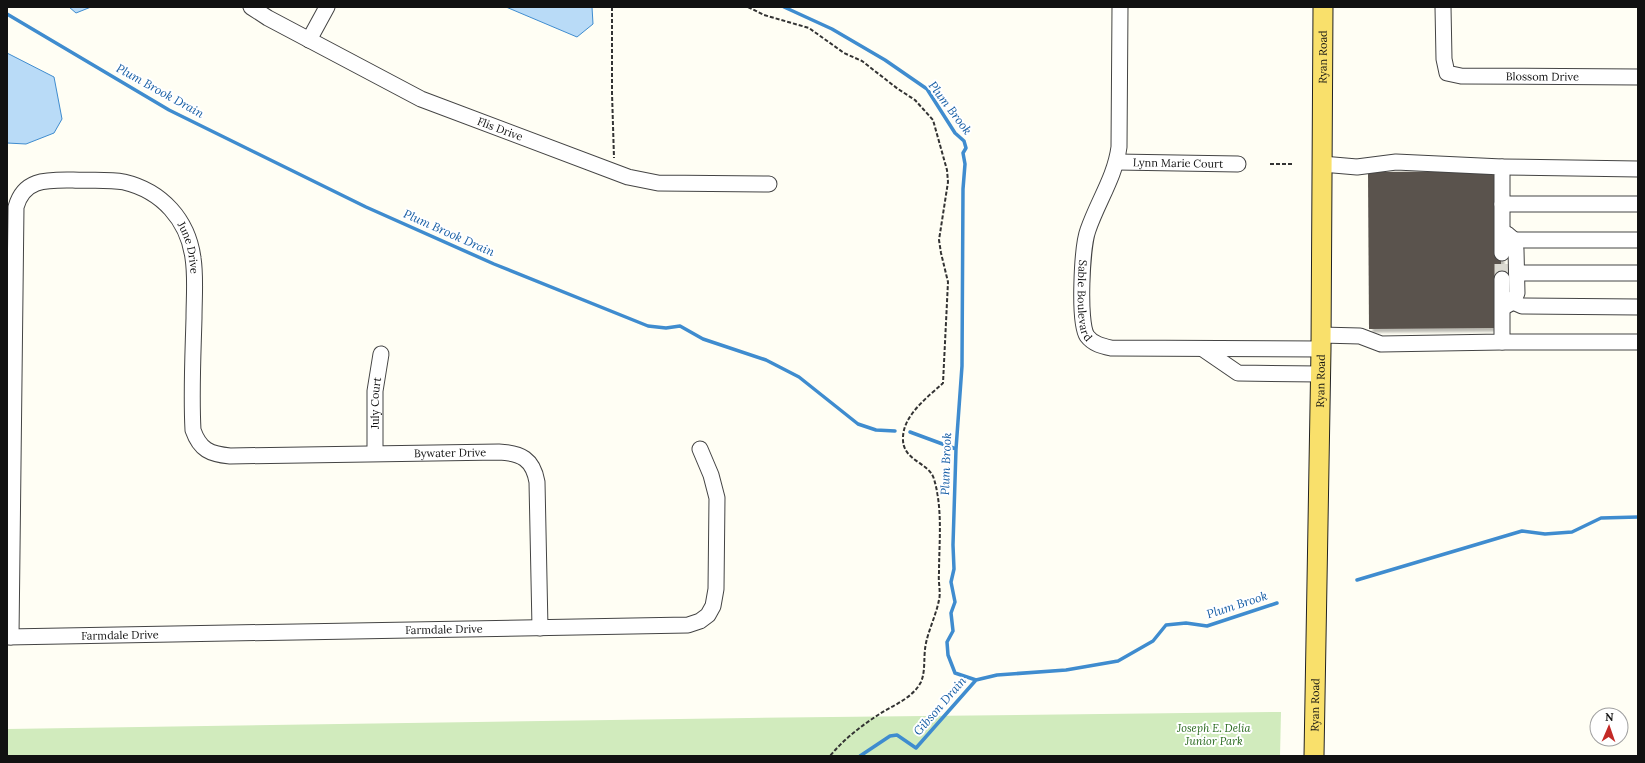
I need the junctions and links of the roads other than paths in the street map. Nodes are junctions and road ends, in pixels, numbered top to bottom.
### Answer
1 (251, 7) edge
2 (326, 7) edge
3 (1120, 7) edge
4 (1323, 7) edge
5 (1443, 7) edge
6 (309, 40) junction
7 (1638, 77) edge
8 (1117, 162) junction
9 (1238, 164) dead end
10 (1322, 164) junction
11 (1502, 167) junction
12 (1638, 169) edge
13 (768, 184) dead end
14 (1502, 204) junction
15 (1638, 204) edge
16 (1502, 230) junction
17 (1514, 240) junction
18 (1638, 240) edge
19 (1502, 253) tunnel mouth
20 (1517, 273) junction
21 (1638, 273) edge
22 (1502, 279) tunnel mouth
23 (1507, 305) junction
24 (1638, 306) edge
25 (1321, 342) junction
26 (1502, 342) junction
27 (1638, 342) edge
28 (1203, 349) junction
29 (381, 354) dead end
30 (1320, 374) junction
31 (202, 447) joint
32 (700, 449) dead end
33 (376, 453) junction
34 (540, 628) junction
35 (9, 637) edge
36 (1314, 756) edge

1 - 6 street, Flis Drive
2 - 6 street
3 - 8 street, Sable Boulevard
4 - 10 main road, Ryan Road
5 - 7 street, Blossom Drive
6 - 13 street, Flis Drive
8 - 9 street, Lynn Marie Court
8 - 28 street, Sable Boulevard
10 - 11 street
10 - 25 main road, Ryan Road
11 - 12 street
11 - 14 street
14 - 15 street
14 - 16 street
16 - 17 street
16 - 19 street
17 - 18 street
17 - 20 street
20 - 21 street
20 - 23 street
22 - 23 street
23 - 24 street
23 - 26 street
25 - 26 street, Sable Boulevard
25 - 28 street, Sable Boulevard
25 - 30 main road, Ryan Road
26 - 27 street, Sable Boulevard
28 - 30 street
29 - 33 street, July Court
30 - 36 main road, Ryan Road
31 - 33 street, Bywater Drive
31 - 35 street, June Drive
32 - 34 street, Farmdale Drive
33 - 34 street, Bywater Drive
34 - 35 street, Farmdale Drive

